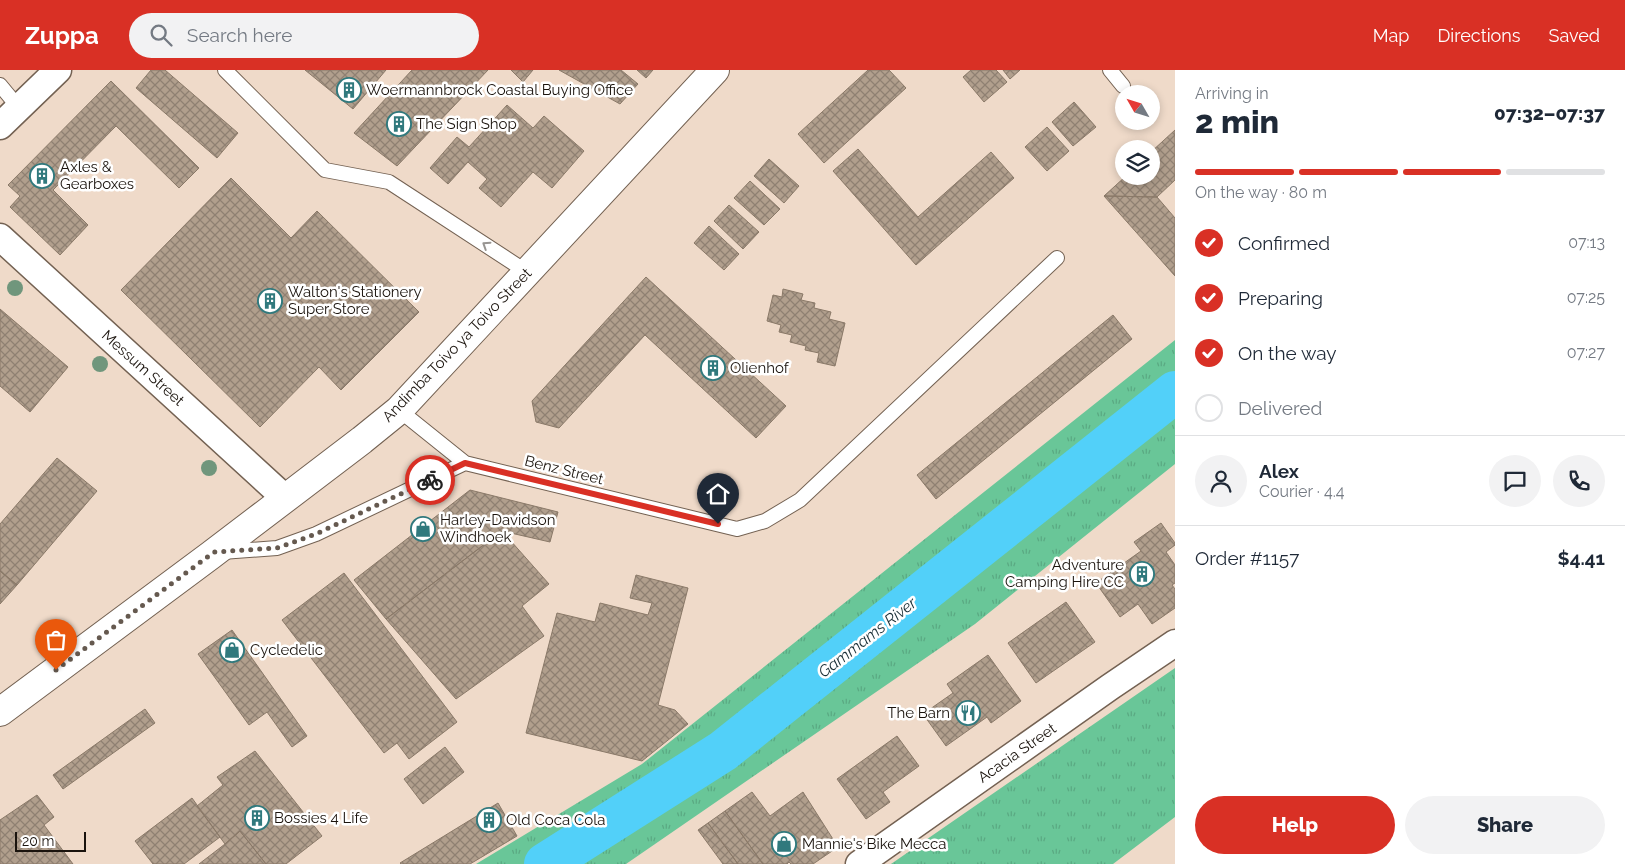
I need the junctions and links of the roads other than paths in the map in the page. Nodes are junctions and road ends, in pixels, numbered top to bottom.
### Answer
1 (58, 70) edge
2 (225, 70) edge
3 (715, 70) edge
4 (1110, 70) edge
5 (0, 85) edge
6 (1122, 85) edge
7 (19, 108) junction
8 (0, 126) edge
9 (0, 237) edge
10 (1058, 258) dead end
11 (527, 272) junction
12 (399, 410) junction
13 (465, 463) junction
14 (285, 498) junction
15 (214, 552) junction
16 (1175, 643) edge
17 (0, 712) edge
18 (860, 864) edge

1 - 7 street
11 -> 2 lane
3 - 11 street, Andimba Toivo ya Toivo Street
4 - 6 lane
5 - 7 lane
7 - 8 street
9 - 14 street, Messum Street
10 - 13 lane, Benz Street
11 - 12 street, Andimba Toivo ya Toivo Street
12 - 13 lane, Benz Street
12 - 14 street, Andimba Toivo ya Toivo Street
13 - 15 lane
14 - 15 street, Andimba Toivo ya Toivo Street
15 - 17 street, Andimba Toivo ya Toivo Street
16 - 18 street, Acacia Street

